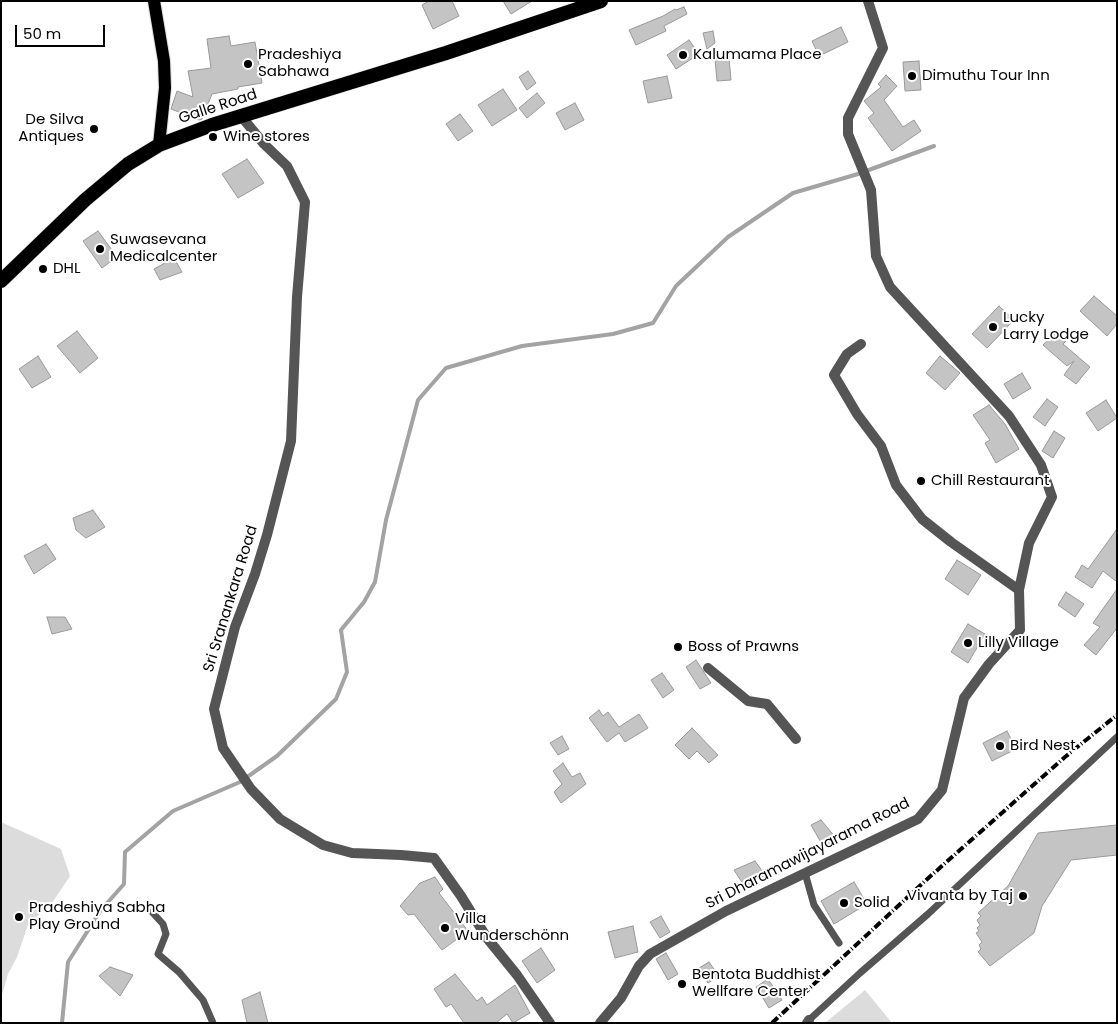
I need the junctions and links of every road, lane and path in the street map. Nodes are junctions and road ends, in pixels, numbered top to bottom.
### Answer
1 (154, 1) edge
2 (601, 1) edge
3 (868, 1) edge
4 (241, 116) junction
5 (159, 145) junction
6 (1, 281) edge
7 (861, 344) dead end
8 (1019, 590) junction
9 (708, 668) dead end
10 (1117, 737) edge
11 (796, 739) dead end
12 (805, 873) junction
13 (152, 912) dead end
14 (839, 943) dead end
15 (808, 1021) edge
16 (213, 1023) edge
17 (550, 1023) edge
18 (600, 1023) edge

1 - 5 main road
2 - 4 highway, Galle Road
3 - 8 street, Sri Dharamawijayarama Road
4 - 5 highway, Galle Road
4 - 17 street, Sri Sranankara Road
5 - 6 highway, Galle Road
7 - 8 street
8 - 12 street, Sri Dharamawijayarama Road
9 - 11 street
10 - 15 lane
12 - 14 lane
12 - 18 street, Sri Dharamawijayarama Road
13 - 16 lane

